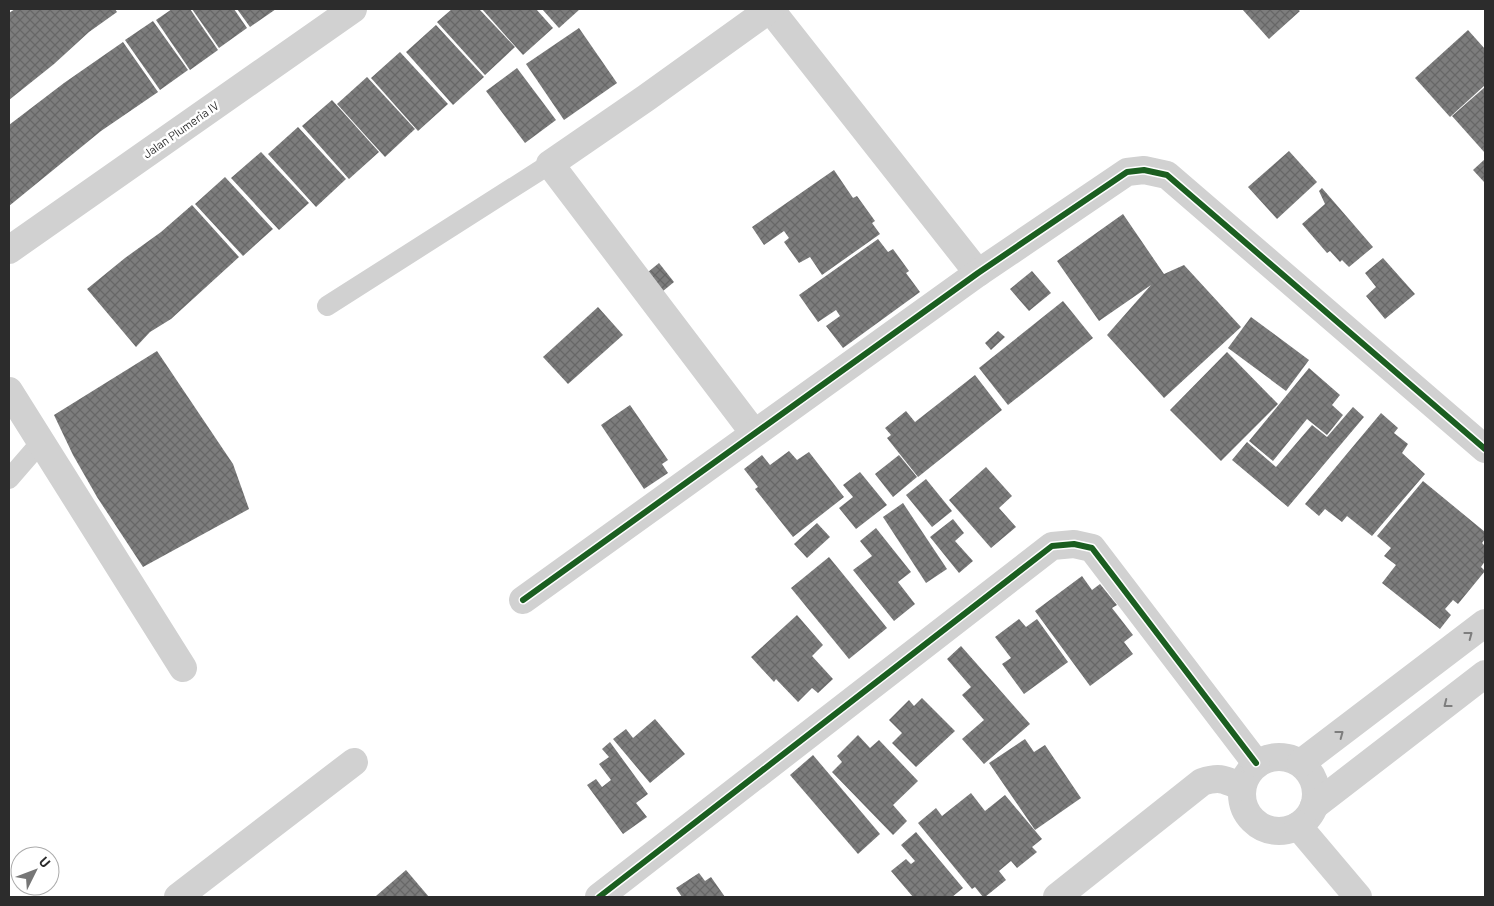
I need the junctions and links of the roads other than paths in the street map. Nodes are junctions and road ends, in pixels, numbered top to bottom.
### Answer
1 (353, 9) edge
2 (770, 9) edge
3 (550, 164) junction
4 (9, 250) edge
5 (978, 273) junction
6 (327, 306) dead end
7 (9, 391) edge
8 (754, 433) junction
9 (41, 442) junction
10 (1485, 448) edge
11 (9, 479) edge
12 (523, 600) dead end
13 (1485, 623) edge
14 (183, 668) dead end
15 (1485, 674) edge
16 (354, 762) dead end
17 (1256, 763) junction
18 (1301, 763) junction
19 (1242, 787) junction
20 (1306, 816) junction
21 (178, 897) edge
22 (599, 897) edge
23 (1057, 897) edge
24 (1358, 897) edge

1 - 4 street, Jalan Plumeria IV
2 - 3 street
2 - 5 street
3 - 6 lane
3 - 8 street
5 - 8 street
5 - 10 street
7 - 9 street
8 - 12 street
9 - 11 lane
9 - 14 street
18 -> 13 street
15 -> 20 street
16 - 21 street
17 - 18 street
17 - 19 street
17 - 22 street
18 - 20 street
19 - 20 street
19 - 23 street
20 - 24 street

